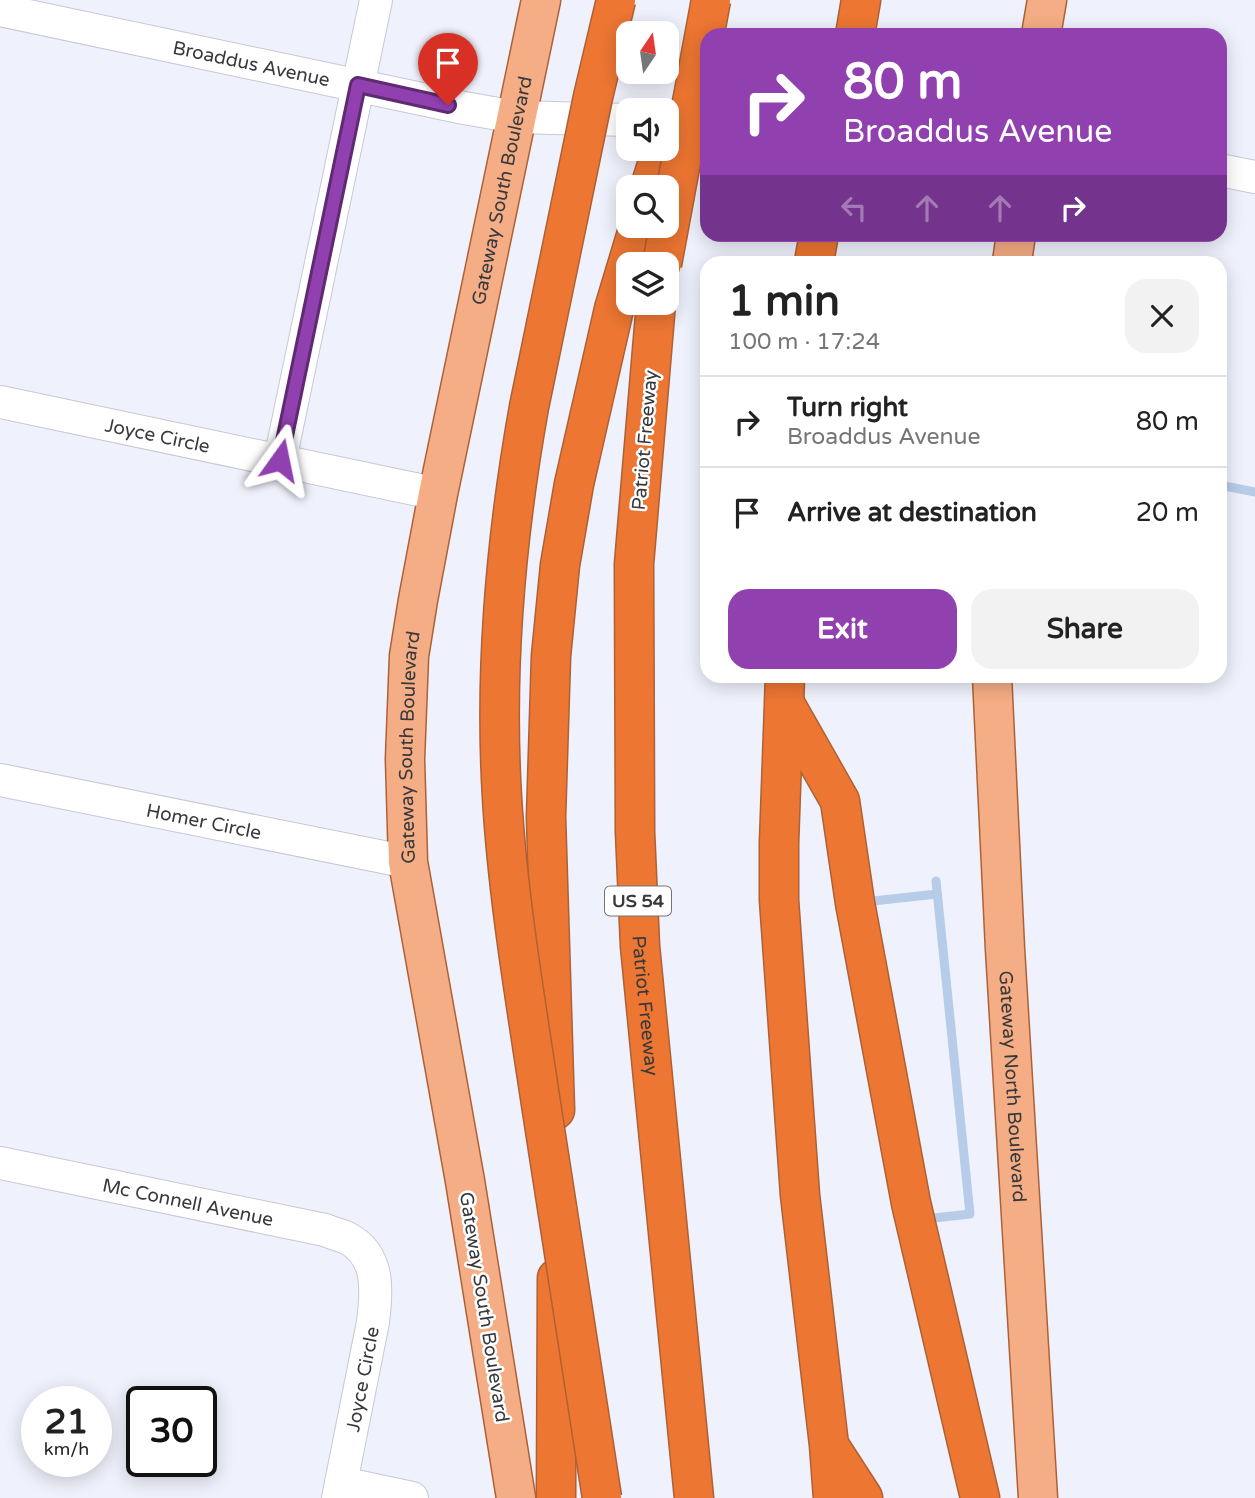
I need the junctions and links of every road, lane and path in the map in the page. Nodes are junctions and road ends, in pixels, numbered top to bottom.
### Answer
1 (376, 0) edge
2 (541, 0) edge
3 (617, 0) edge
4 (708, 0) edge
5 (861, 0) edge
6 (1046, 0) edge
7 (0, 10) edge
8 (703, 28) edge
9 (856, 28) edge
10 (1042, 28) edge
11 (700, 46) edge
12 (358, 85) junction
13 (677, 98) edge
14 (516, 117) junction
15 (616, 120) edge
16 (679, 121) edge
17 (700, 122) edge
18 (1227, 171) edge
19 (1255, 177) edge
20 (635, 238) edge
21 (664, 252) edge
22 (655, 315) edge
23 (0, 402) edge
24 (280, 460) junction
25 (438, 495) junction
26 (992, 683) edge
27 (785, 690) edge
28 (0, 780) edge
29 (408, 862) junction
30 (0, 1163) edge
31 (369, 1259) joint
32 (829, 1445) junction
33 (340, 1491) edge
34 (511, 1497) edge
35 (412, 1498) edge
36 (556, 1498) edge
37 (602, 1498) edge
38 (694, 1498) edge
39 (833, 1498) edge
40 (863, 1498) edge
41 (980, 1498) edge
42 (1038, 1498) edge

1 - 12 street
2 - 14 main road, Gateway South Boulevard
3 - 37 highway, bridge
4 - 8 highway, bridge
4 - 13 highway
5 - 9 highway
6 - 10 main road
7 - 12 street, Broaddus Avenue
11 - 21 highway, bridge
12 - 14 street, Broaddus Avenue
12 - 24 street
14 - 15 street, Broaddus Avenue
14 - 25 main road, Gateway South Boulevard
16 - 17 street
18 - 19 street
20 - 36 highway
22 - 38 highway, Patriot Freeway / US 54
23 - 24 street, Joyce Circle
24 - 25 street, Joyce Circle
25 - 29 main road, Gateway South Boulevard
26 - 42 main road, Gateway North Boulevard
27 - 32 highway
27 - 41 highway
28 - 29 street, Homer Circle
29 - 34 main road, Gateway South Boulevard
30 - 31 street, Mc Connell Avenue
31 - 33 street, Joyce Circle
32 - 39 highway
32 - 40 highway
33 - 35 street

